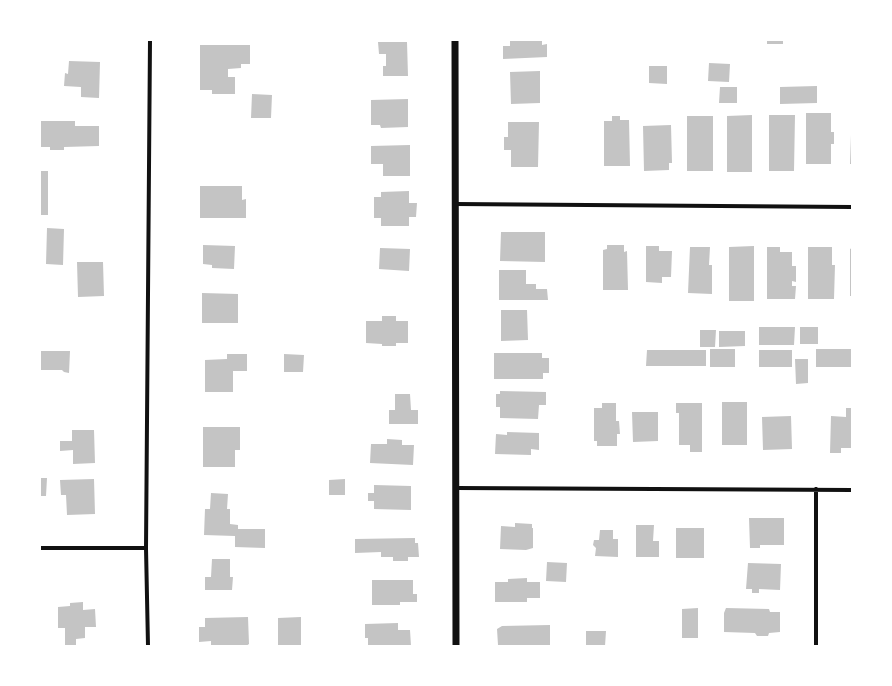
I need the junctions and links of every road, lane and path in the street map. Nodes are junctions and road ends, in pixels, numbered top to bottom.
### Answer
1 (150, 40) edge
2 (455, 40) edge
3 (455, 204) junction
4 (852, 207) edge
5 (456, 488) junction
6 (816, 489) junction
7 (852, 490) edge
8 (40, 548) edge
9 (146, 548) junction
10 (148, 646) edge
11 (456, 646) edge
12 (816, 646) edge

1 - 9 street
2 - 3 street
3 - 4 street
3 - 5 street
5 - 6 street
5 - 11 street
6 - 7 street
6 - 12 street
8 - 9 street
9 - 10 street

